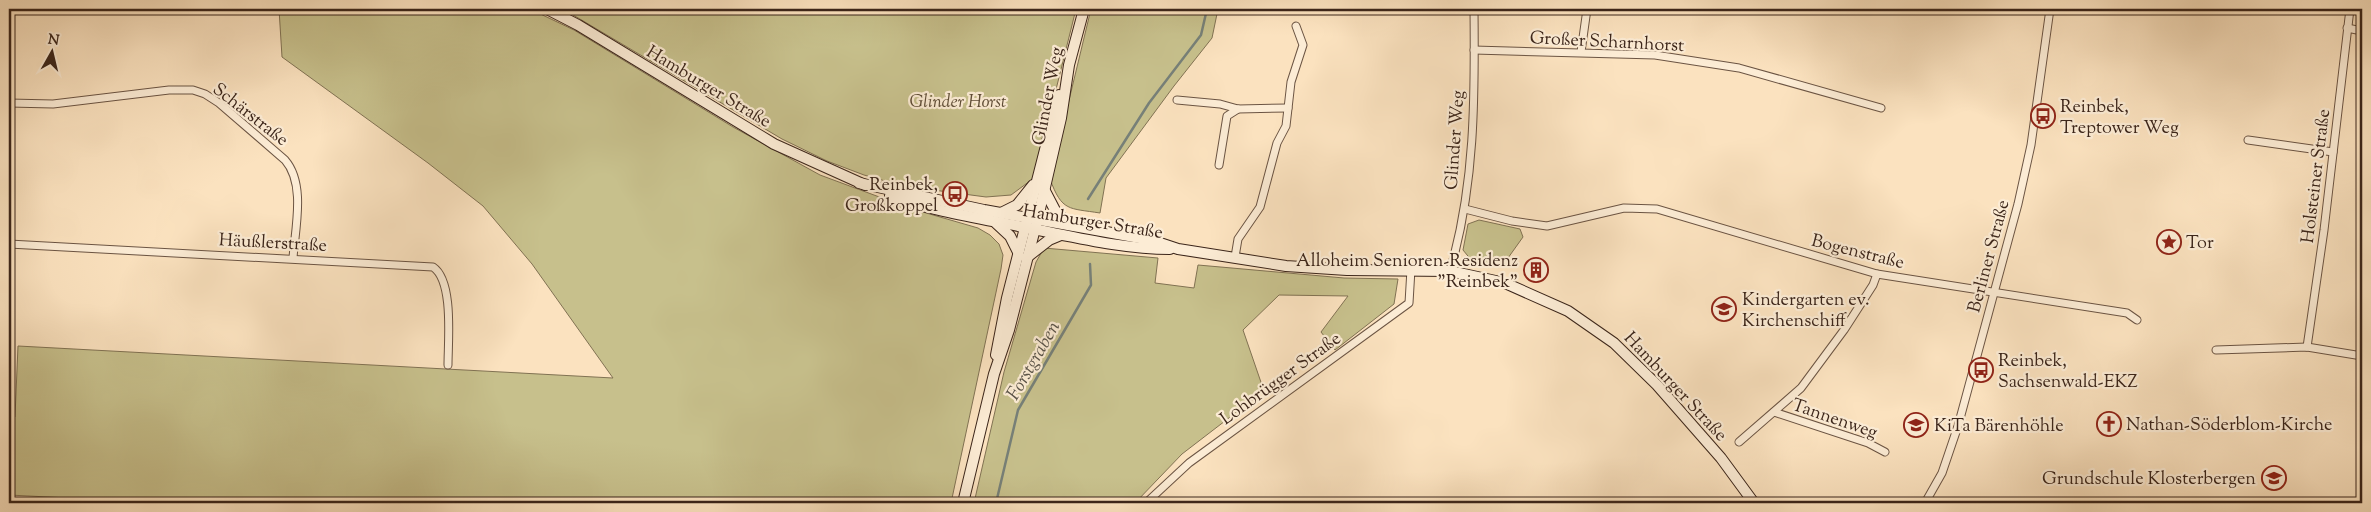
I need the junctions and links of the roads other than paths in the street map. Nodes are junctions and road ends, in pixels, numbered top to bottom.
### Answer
1 (547, 9) edge
2 (1084, 9) edge
3 (1474, 9) edge
4 (1587, 9) edge
5 (2050, 9) edge
6 (2350, 9) edge
7 (1296, 26) dead end
8 (2347, 28) junction
9 (2362, 31) edge
10 (1474, 50) junction
11 (1581, 52) junction
12 (1069, 65) junction
13 (1177, 100) dead end
14 (9, 103) edge
15 (1288, 108) junction
16 (1881, 108) dead end
17 (1238, 109) junction
18 (2248, 140) dead end
19 (2333, 152) junction
20 (1219, 165) dead end
21 (1036, 181) junction
22 (1044, 189) junction
23 (1465, 209) junction
24 (997, 217) junction
25 (1030, 224) junction
26 (1080, 228) junction
27 (1062, 234) junction
28 (9, 244) edge
29 (1178, 249) junction
30 (1022, 255) junction
31 (1235, 257) junction
32 (293, 258) junction
33 (1411, 269) junction
34 (1450, 271) junction
35 (1877, 274) junction
36 (1994, 294) junction
37 (2137, 320) dead end
38 (2307, 347) junction
39 (2216, 350) dead end
40 (2362, 356) edge
41 (448, 365) dead end
42 (1774, 412) junction
43 (1739, 442) dead end
44 (1885, 452) dead end
45 (963, 503) edge
46 (1146, 503) edge
47 (1754, 503) edge
48 (1925, 503) edge

1 - 24 main road, Hamburger Straße
2 - 12 main road, Glinder Weg
3 - 10 street, Glinder Weg
4 - 11 street
5 - 36 street, Berliner Straße
6 - 8 street, Holsteiner Straße
7 - 15 street
8 - 9 street
8 - 19 street, Holsteiner Straße
10 - 11 street, Großer Scharnhorst
10 - 23 street, Glinder Weg
11 - 16 street, Großer Scharnhorst
12 - 21 main road
12 - 22 main road, Glinder Weg
13 - 17 street
14 - 32 street, Schärstraße
15 - 17 street
15 - 31 street
17 - 20 street
18 - 19 street
19 - 38 street, Holsteiner Straße
21 - 24 main road
21 - 25 main road
22 - 25 main road, Glinder Weg
22 - 26 main road
23 - 34 street, Glinder Weg
23 - 35 street, Bogenstraße
24 - 25 main road, Hamburger Straße
24 - 30 main road
25 - 26 main road, Hamburger Straße
25 - 27 main road, Hamburger Straße
25 - 30 main road
26 - 29 main road, Hamburger Straße
27 - 29 main road, Hamburger Straße
27 - 30 main road
28 - 32 street, Häußlerstraße
29 - 31 main road, Hamburger Straße
30 - 45 main road
31 - 33 main road, Hamburger Straße
32 - 41 street, Häußlerstraße
33 - 34 main road, Hamburger Straße
33 - 46 street, Lohbrügger Straße
34 - 47 main road, Hamburger Straße
35 - 36 street, Bogenstraße
35 - 42 street
36 - 37 street, Bogenstraße
36 - 48 street, Berliner Straße
38 - 39 street
38 - 40 street
42 - 43 street
42 - 44 street, Tannenweg

